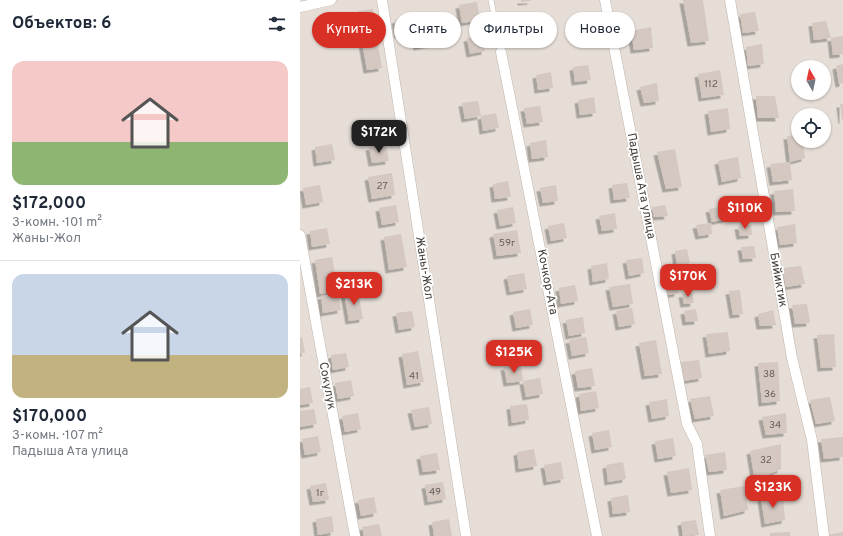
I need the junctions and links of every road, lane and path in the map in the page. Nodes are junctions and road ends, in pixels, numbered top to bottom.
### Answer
1 (331, 0) edge
2 (382, 0) edge
3 (491, 0) edge
4 (605, 0) edge
5 (730, 0) edge
6 (300, 7) edge
7 (500, 52) joint
8 (300, 235) edge
9 (355, 536) edge
10 (466, 536) edge
11 (597, 536) edge
12 (710, 536) edge
13 (824, 536) edge

1 - 6 street
2 - 10 street, Жаны-Жол
3 - 7 lane
4 - 12 street, Падыша Ата улица
5 - 13 street, Бийиктик
7 - 11 street, Кочкор-Ата
8 - 9 street, Сокулук

